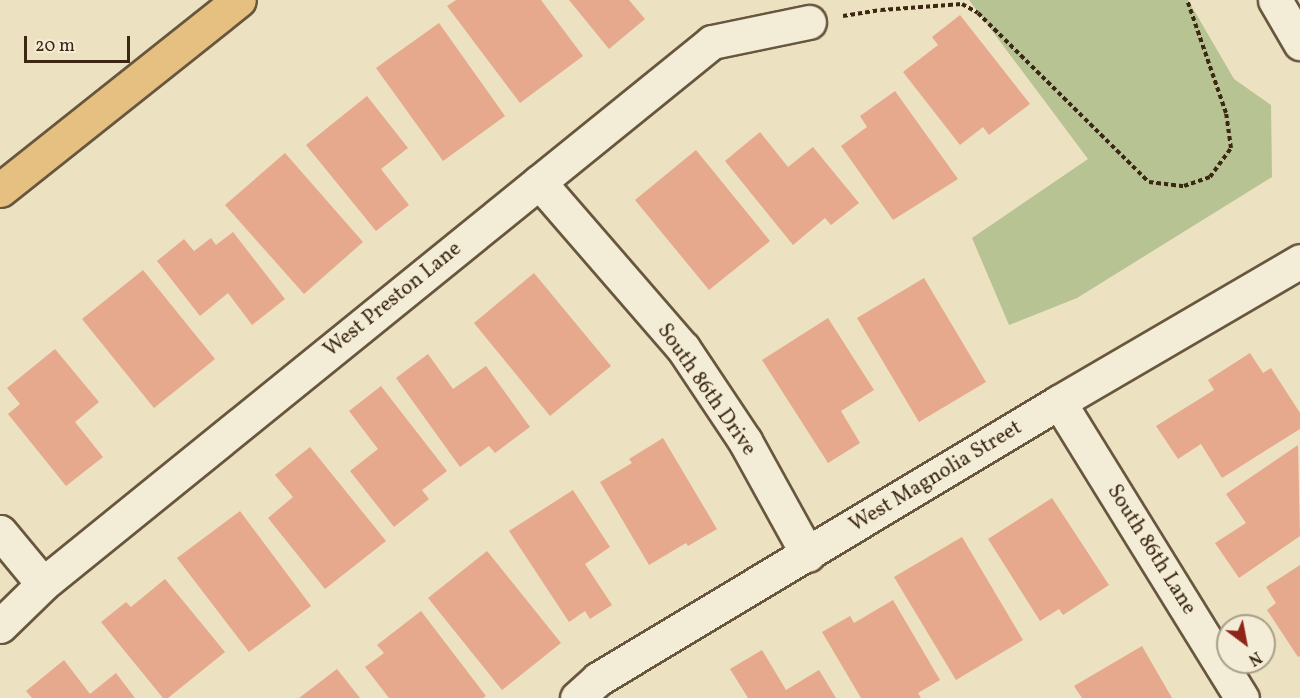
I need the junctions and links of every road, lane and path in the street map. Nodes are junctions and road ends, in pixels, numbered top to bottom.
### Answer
1 (238, 0) edge
2 (1187, 0) edge
3 (1275, 0) edge
4 (809, 22) joint
5 (1300, 43) edge
6 (539, 182) junction
7 (0, 190) edge
8 (1300, 261) edge
9 (1059, 402) junction
10 (0, 532) edge
11 (808, 555) junction
12 (43, 584) junction
13 (0, 626) edge
14 (577, 698) edge
15 (1242, 698) edge

1 - 7 main road
2 - 4 path
3 - 5 street
4 - 6 street, West Preston Lane
6 - 11 street, South 86th Drive
6 - 12 street, West Preston Lane
8 - 9 street, West Magnolia Street
9 - 11 street, West Magnolia Street
9 - 15 street, South 86th Lane
10 - 12 street
11 - 14 street, West Magnolia Street
12 - 13 street, West Preston Lane

